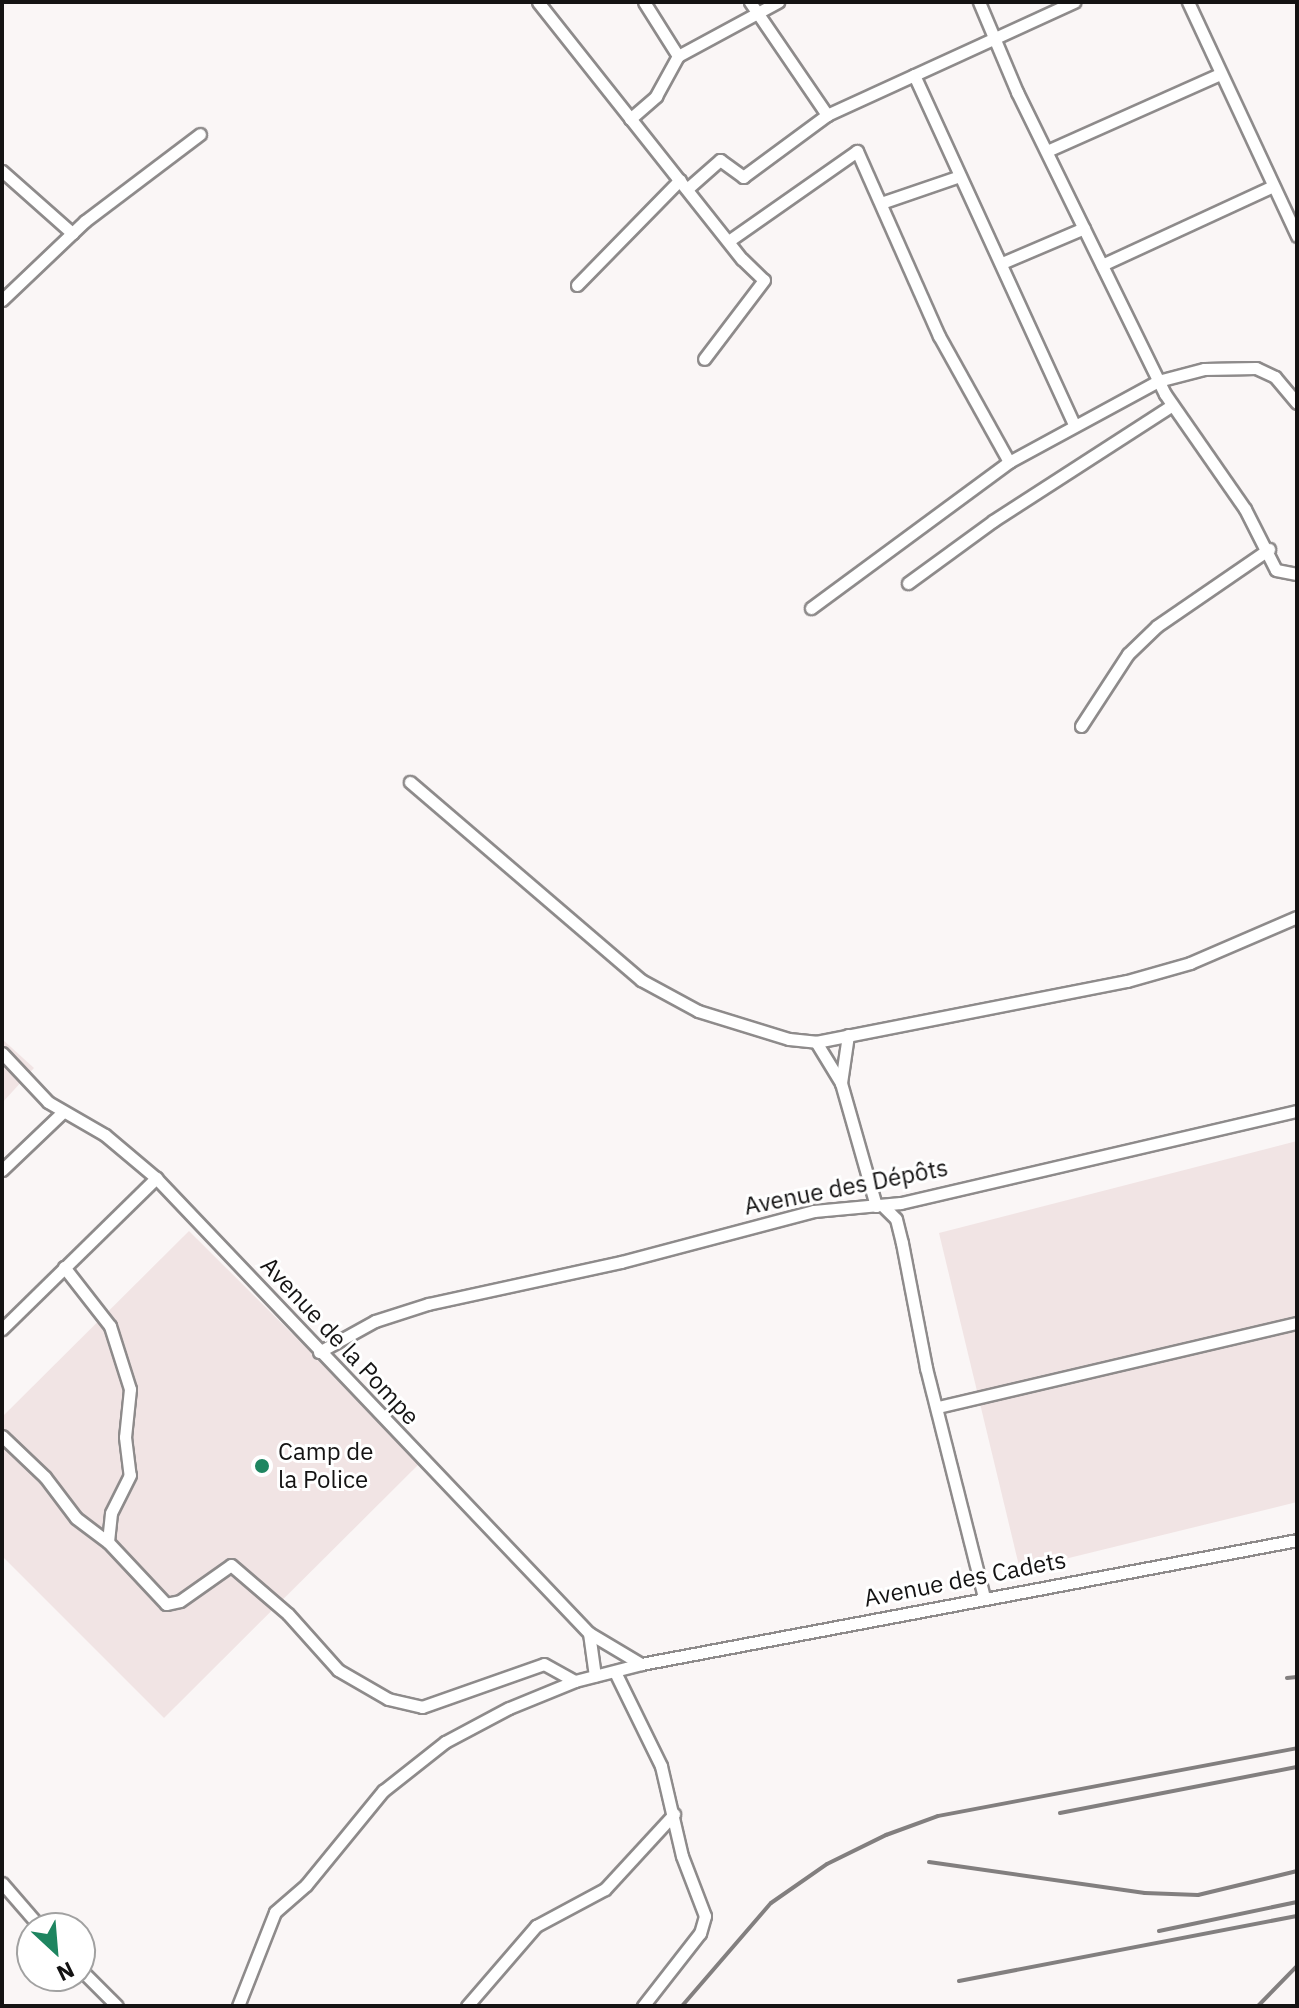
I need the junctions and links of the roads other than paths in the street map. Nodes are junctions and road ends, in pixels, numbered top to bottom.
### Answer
1 (538, 2) edge
2 (644, 2) edge
3 (778, 2) edge
4 (979, 2) edge
5 (1074, 2) edge
6 (1188, 2) edge
7 (753, 8) edge
8 (994, 38) junction
9 (678, 56) junction
10 (1220, 74) junction
11 (914, 75) junction
12 (827, 115) junction
13 (630, 119) junction
14 (200, 134) dead end
15 (1047, 151) junction
16 (2, 171) edge
17 (960, 176) junction
18 (683, 184) junction
19 (1271, 187) junction
20 (881, 203) junction
21 (1084, 228) junction
22 (72, 233) junction
23 (1297, 236) edge
24 (730, 240) junction
25 (1002, 263) junction
26 (1102, 265) junction
27 (577, 285) dead end
28 (2, 300) edge
29 (704, 359) dead end
30 (1158, 381) junction
31 (1297, 403) edge
32 (1172, 405) junction
33 (1074, 425) junction
34 (1009, 462) junction
35 (1269, 549) junction
36 (1297, 574) edge
37 (908, 583) dead end
38 (811, 608) dead end
39 (1081, 726) dead end
40 (410, 782) dead end
41 (1297, 917) edge
42 (848, 1035) junction
43 (816, 1042) junction
44 (2, 1053) edge
45 (841, 1083) junction
46 (1297, 1111) edge
47 (63, 1112) junction
48 (2, 1170) edge
49 (156, 1178) junction
50 (901, 1203) junction
51 (880, 1206) junction
52 (896, 1219) junction
53 (64, 1267) junction
54 (1297, 1323) edge
55 (2, 1329) edge
56 (319, 1352) junction
57 (938, 1407) junction
58 (2, 1436) edge
59 (1297, 1540) edge
60 (108, 1542) junction
61 (984, 1598) junction
62 (589, 1633) junction
63 (641, 1664) junction
64 (615, 1672) junction
65 (595, 1676) junction
66 (575, 1681) junction
67 (674, 1814) junction
68 (2, 1883) edge
69 (27, 1912) edge
70 (96, 1985) edge
71 (117, 2006) edge
72 (238, 2006) edge
73 (467, 2006) edge
74 (643, 2006) edge

1 - 13 street
2 - 9 street
3 - 7 street
4 - 8 street
5 - 8 street
6 - 10 street
7 - 9 street
7 - 12 street
8 - 11 street
8 - 15 street
9 - 13 street
10 - 15 street
10 - 19 street
11 - 12 street
11 - 17 street
12 - 18 street
13 - 18 street
14 - 22 street
15 - 21 street
16 - 22 street
17 - 20 street
17 - 25 street
18 - 24 street
18 - 27 street
19 - 23 street
19 - 26 street
20 - 24 street
20 - 34 street
21 - 25 street
21 - 26 street
22 - 28 street
24 - 29 street
25 - 33 street
26 - 30 street
30 - 31 street
30 - 32 street
30 - 33 street
32 - 35 street
32 - 37 street
33 - 34 street
34 - 38 street
35 - 36 street
35 - 39 street
40 - 43 street
41 - 42 street
42 - 43 street
42 - 45 street
43 - 45 street
44 - 47 street, Avenue de la Pompe
45 - 51 street
46 - 50 street, Avenue des Dépôts
47 - 48 street
47 - 49 street, Avenue de la Pompe
49 - 53 street
49 - 56 street, Avenue de la Pompe
50 - 51 street, Avenue des Dépôts
50 - 52 street
51 - 52 street
51 - 56 street, Avenue des Dépôts
52 - 57 street
53 - 55 street
53 - 60 street
54 - 57 street
56 - 62 street, Avenue de la Pompe
57 - 61 street
58 - 60 street
59 - 61 street, Avenue des Cadets
60 - 66 street
61 - 63 street, Avenue des Cadets
62 - 63 street, Avenue de la Pompe
62 - 65 street
63 - 64 street, Avenue des Cadets
64 - 65 street, Avenue des Cadets
64 - 67 street
65 - 66 street, Avenue des Cadets
66 - 72 street, Avenue des Cadets
67 - 73 street
67 - 74 street
68 - 69 street
70 - 71 street

